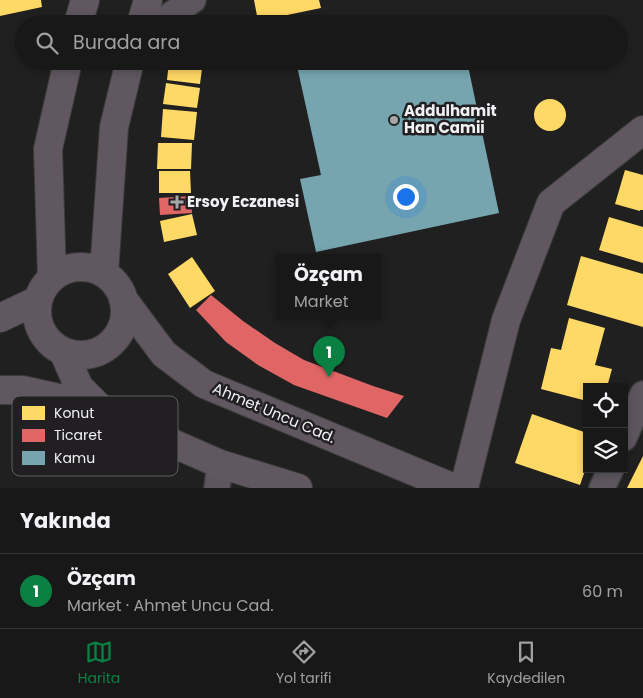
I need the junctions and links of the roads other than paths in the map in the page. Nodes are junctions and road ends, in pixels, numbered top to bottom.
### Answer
1 (84, 0) edge
2 (148, 0) edge
3 (193, 0) edge
4 (80, 15) edge
5 (143, 15) edge
6 (170, 15) edge
7 (66, 70) edge
8 (128, 70) edge
9 (643, 130) edge
10 (104, 273) junction
11 (45, 289) junction
12 (123, 299) junction
13 (0, 318) edge
14 (63, 351) junction
15 (1, 394) edge
16 (643, 394) edge
17 (49, 396) edge
18 (87, 396) edge
19 (628, 429) edge
20 (178, 453) edge
21 (609, 473) edge
22 (219, 476) edge
23 (298, 488) edge
24 (454, 488) edge
25 (464, 488) edge
26 (602, 488) edge

1 - 4 main road
2 - 5 main road
3 - 6 street
7 - 11 main road
8 - 10 main road
9 - 25 main road
10 - 11 main road
10 - 12 main road
11 - 13 main road
11 - 14 main road
12 - 14 main road
12 - 24 main road, Ahmet Uncu Cad.
14 - 18 main road
15 - 17 main road
16 - 19 street
20 - 22 main road
21 - 26 street
22 - 23 main road

